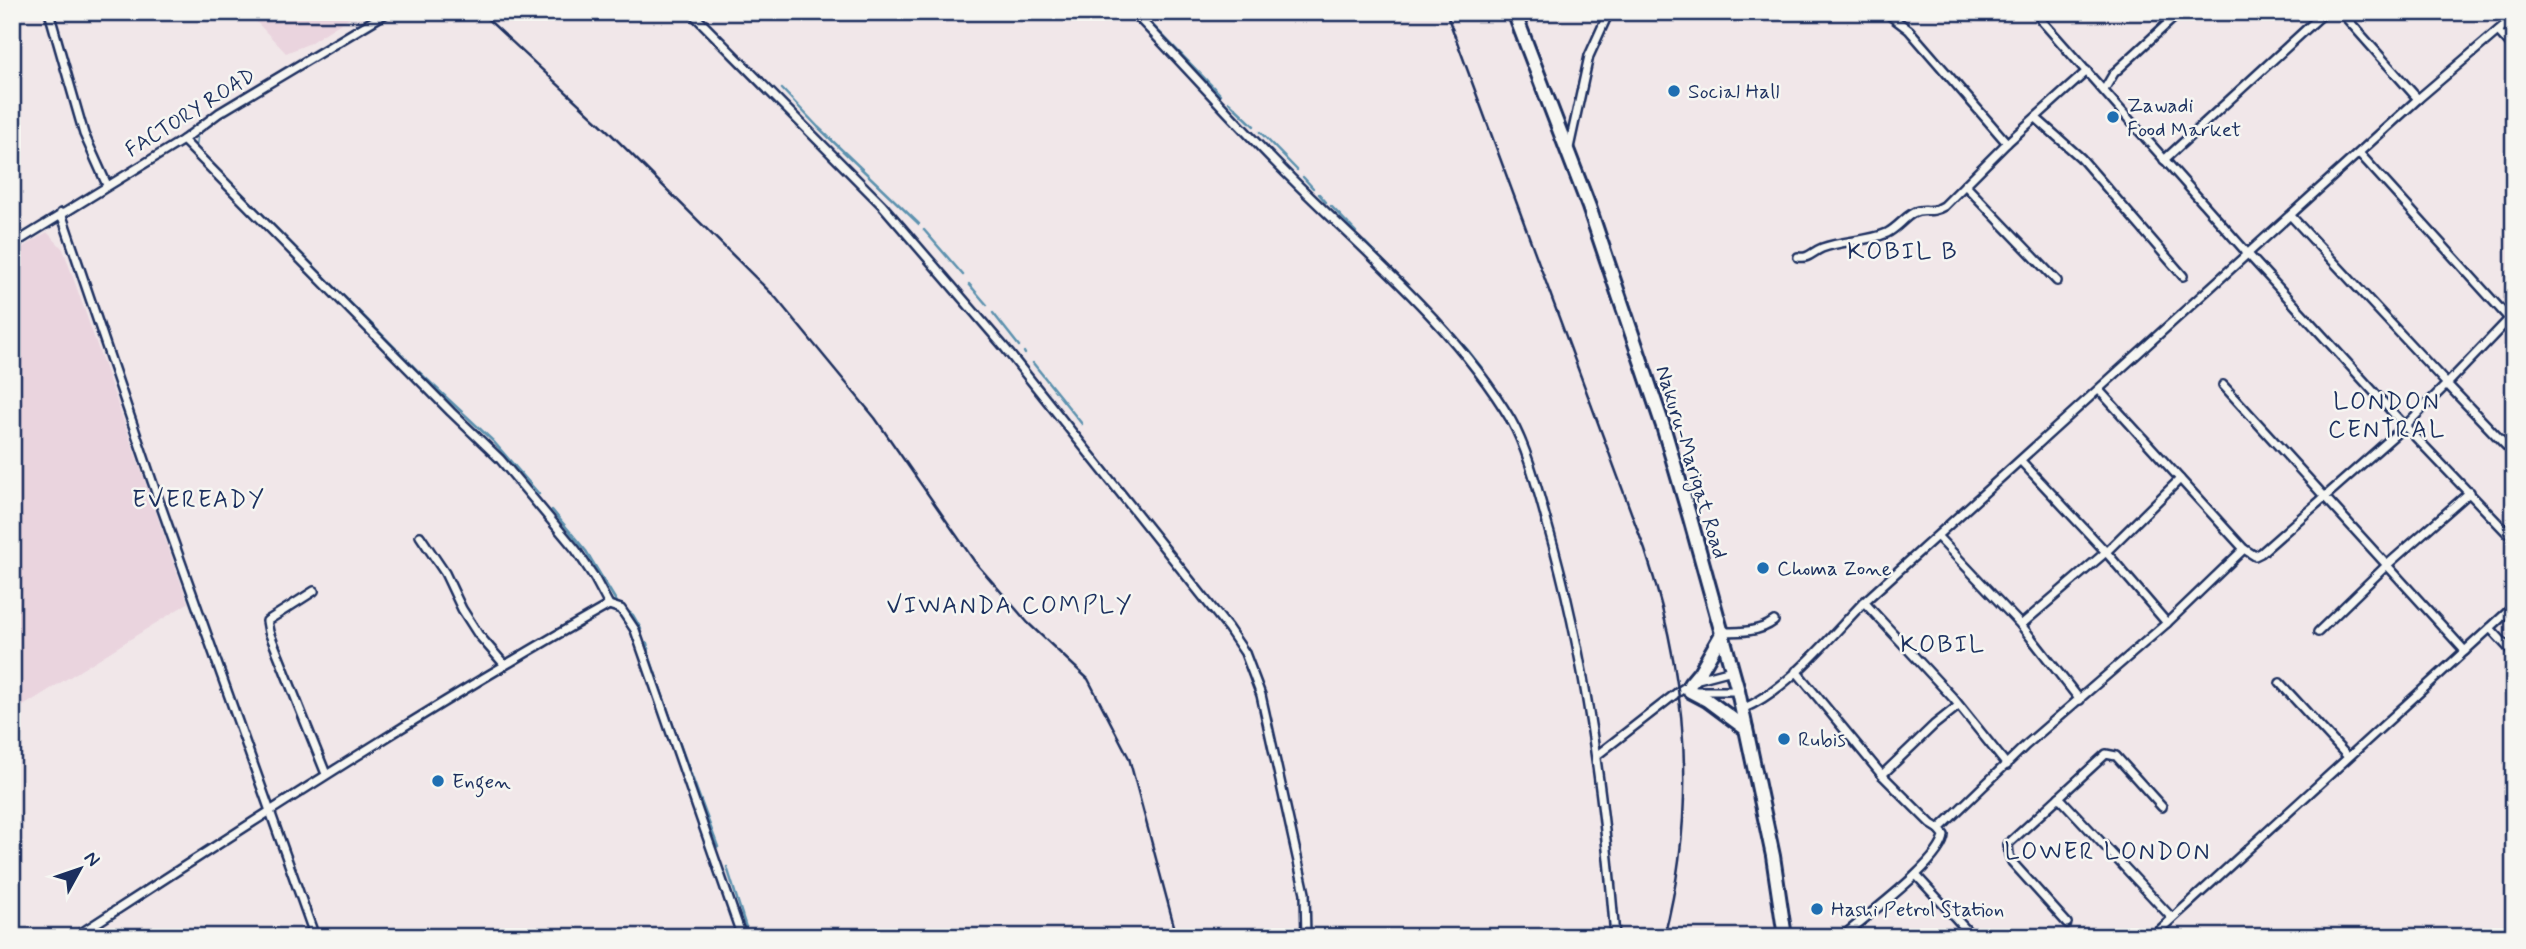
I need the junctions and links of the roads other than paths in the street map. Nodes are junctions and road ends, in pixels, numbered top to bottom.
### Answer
1 (49, 12) edge
2 (388, 12) edge
3 (691, 12) edge
4 (1133, 12) edge
5 (1514, 12) edge
6 (1609, 12) edge
7 (2035, 12) edge
8 (2180, 12) edge
9 (2325, 12) edge
10 (2341, 12) edge
11 (1888, 14) dead end
12 (2042, 16) edge
13 (2514, 17) edge
14 (2498, 32) junction
15 (2514, 49) edge
16 (2087, 71) junction
17 (2104, 90) junction
18 (2418, 99) junction
19 (2036, 118) junction
20 (183, 140) junction
21 (2007, 143) junction
22 (1568, 152) junction
23 (2360, 154) junction
24 (2164, 160) junction
25 (107, 185) junction
26 (1965, 186) junction
27 (61, 213) junction
28 (2291, 216) junction
29 (12, 245) edge
30 (2248, 254) junction
31 (1798, 257) dead end
32 (2183, 276) dead end
33 (2057, 281) dead end
34 (2512, 319) edge
35 (2446, 384) junction
36 (2223, 385) dead end
37 (2099, 390) junction
38 (2405, 426) junction
39 (2514, 454) edge
40 (2021, 461) junction
41 (2180, 479) junction
42 (2470, 492) junction
43 (2324, 496) junction
44 (420, 536) dead end
45 (1938, 537) junction
46 (2514, 540) edge
47 (2244, 549) junction
48 (2106, 552) junction
49 (2387, 565) junction
50 (314, 590) dead end
51 (1864, 602) junction
52 (609, 605) junction
53 (2514, 606) edge
54 (1774, 621) dead end
55 (2167, 623) junction
56 (2021, 625) junction
57 (2490, 628) junction
58 (1723, 632) junction
59 (2318, 632) dead end
60 (2465, 651) junction
61 (2514, 654) edge
62 (504, 664) junction
63 (1732, 670) junction
64 (1796, 671) junction
65 (2280, 683) dead end
66 (1688, 688) junction
67 (1738, 691) junction
68 (2080, 700) junction
69 (1958, 706) junction
70 (1741, 709) junction
71 (1746, 729) junction
72 (1596, 755) junction
73 (2348, 757) junction
74 (2007, 765) junction
75 (326, 774) junction
76 (1882, 775) junction
77 (2059, 797) junction
78 (2162, 807) dead end
79 (268, 811) junction
80 (1939, 829) junction
81 (1916, 875) junction
82 (2172, 918) junction
83 (2067, 923) dead end
84 (75, 937) edge
85 (315, 937) edge
86 (742, 937) edge
87 (1306, 937) edge
88 (1615, 937) edge
89 (1785, 937) edge
90 (1842, 937) edge
91 (1973, 937) edge
92 (2152, 937) edge

1 - 25 street
2 - 20 street, FACTORY ROAD
3 - 87 street
4 - 72 street
5 - 22 main road, Nakuru-Marigat Road
6 - 22 street
7 - 12 street
8 - 17 street
9 - 24 street
10 - 18 street
11 - 21 street
12 - 16 street
13 - 14 street
14 - 15 street
14 - 18 street
16 - 17 street
16 - 19 street
17 - 24 street
18 - 23 street
19 - 21 street
19 - 32 street
20 - 25 street, FACTORY ROAD
20 - 52 street
21 - 26 street
22 - 58 main road, Nakuru-Marigat Road
23 - 28 street
23 - 34 street
24 - 30 street
25 - 27 street, FACTORY ROAD
26 - 31 street
26 - 33 street
27 - 29 street, FACTORY ROAD
27 - 79 street
28 - 30 street
28 - 35 street
30 - 37 street
30 - 38 street
34 - 35 street
35 - 38 street
35 - 39 street
36 - 43 street
37 - 40 street
37 - 41 street
38 - 42 street
38 - 43 street
40 - 45 street
40 - 48 street
41 - 47 street
41 - 48 street
42 - 46 street
42 - 49 street
43 - 47 street
43 - 49 street
44 - 62 street
45 - 51 street
45 - 56 street
47 - 55 street
48 - 55 street
48 - 56 street
49 - 59 street
49 - 60 street
50 - 75 street
51 - 64 street
51 - 69 street
52 - 62 street
52 - 86 street
53 - 57 street
54 - 58 street
55 - 68 street
56 - 68 street
57 - 60 street
57 - 61 street
58 - 63 main road, Nakuru-Marigat Road
58 - 66 main road
60 - 73 street
62 - 75 street
63 - 66 street
63 - 67 main road, Nakuru-Marigat Road
64 - 70 street
64 - 76 street
65 - 73 street
66 - 67 street
66 - 71 main road
66 - 72 street
67 - 70 main road, Nakuru-Marigat Road
68 - 74 street
69 - 74 street
69 - 76 street
70 - 71 main road, Nakuru-Marigat Road
71 - 89 main road, Nakuru-Marigat Road
72 - 88 street
73 - 82 street
74 - 80 street
75 - 79 street
76 - 80 street
77 - 78 street
77 - 82 street
77 - 83 street
79 - 84 street
79 - 85 street
80 - 81 street
81 - 90 street
81 - 91 street
82 - 92 street

